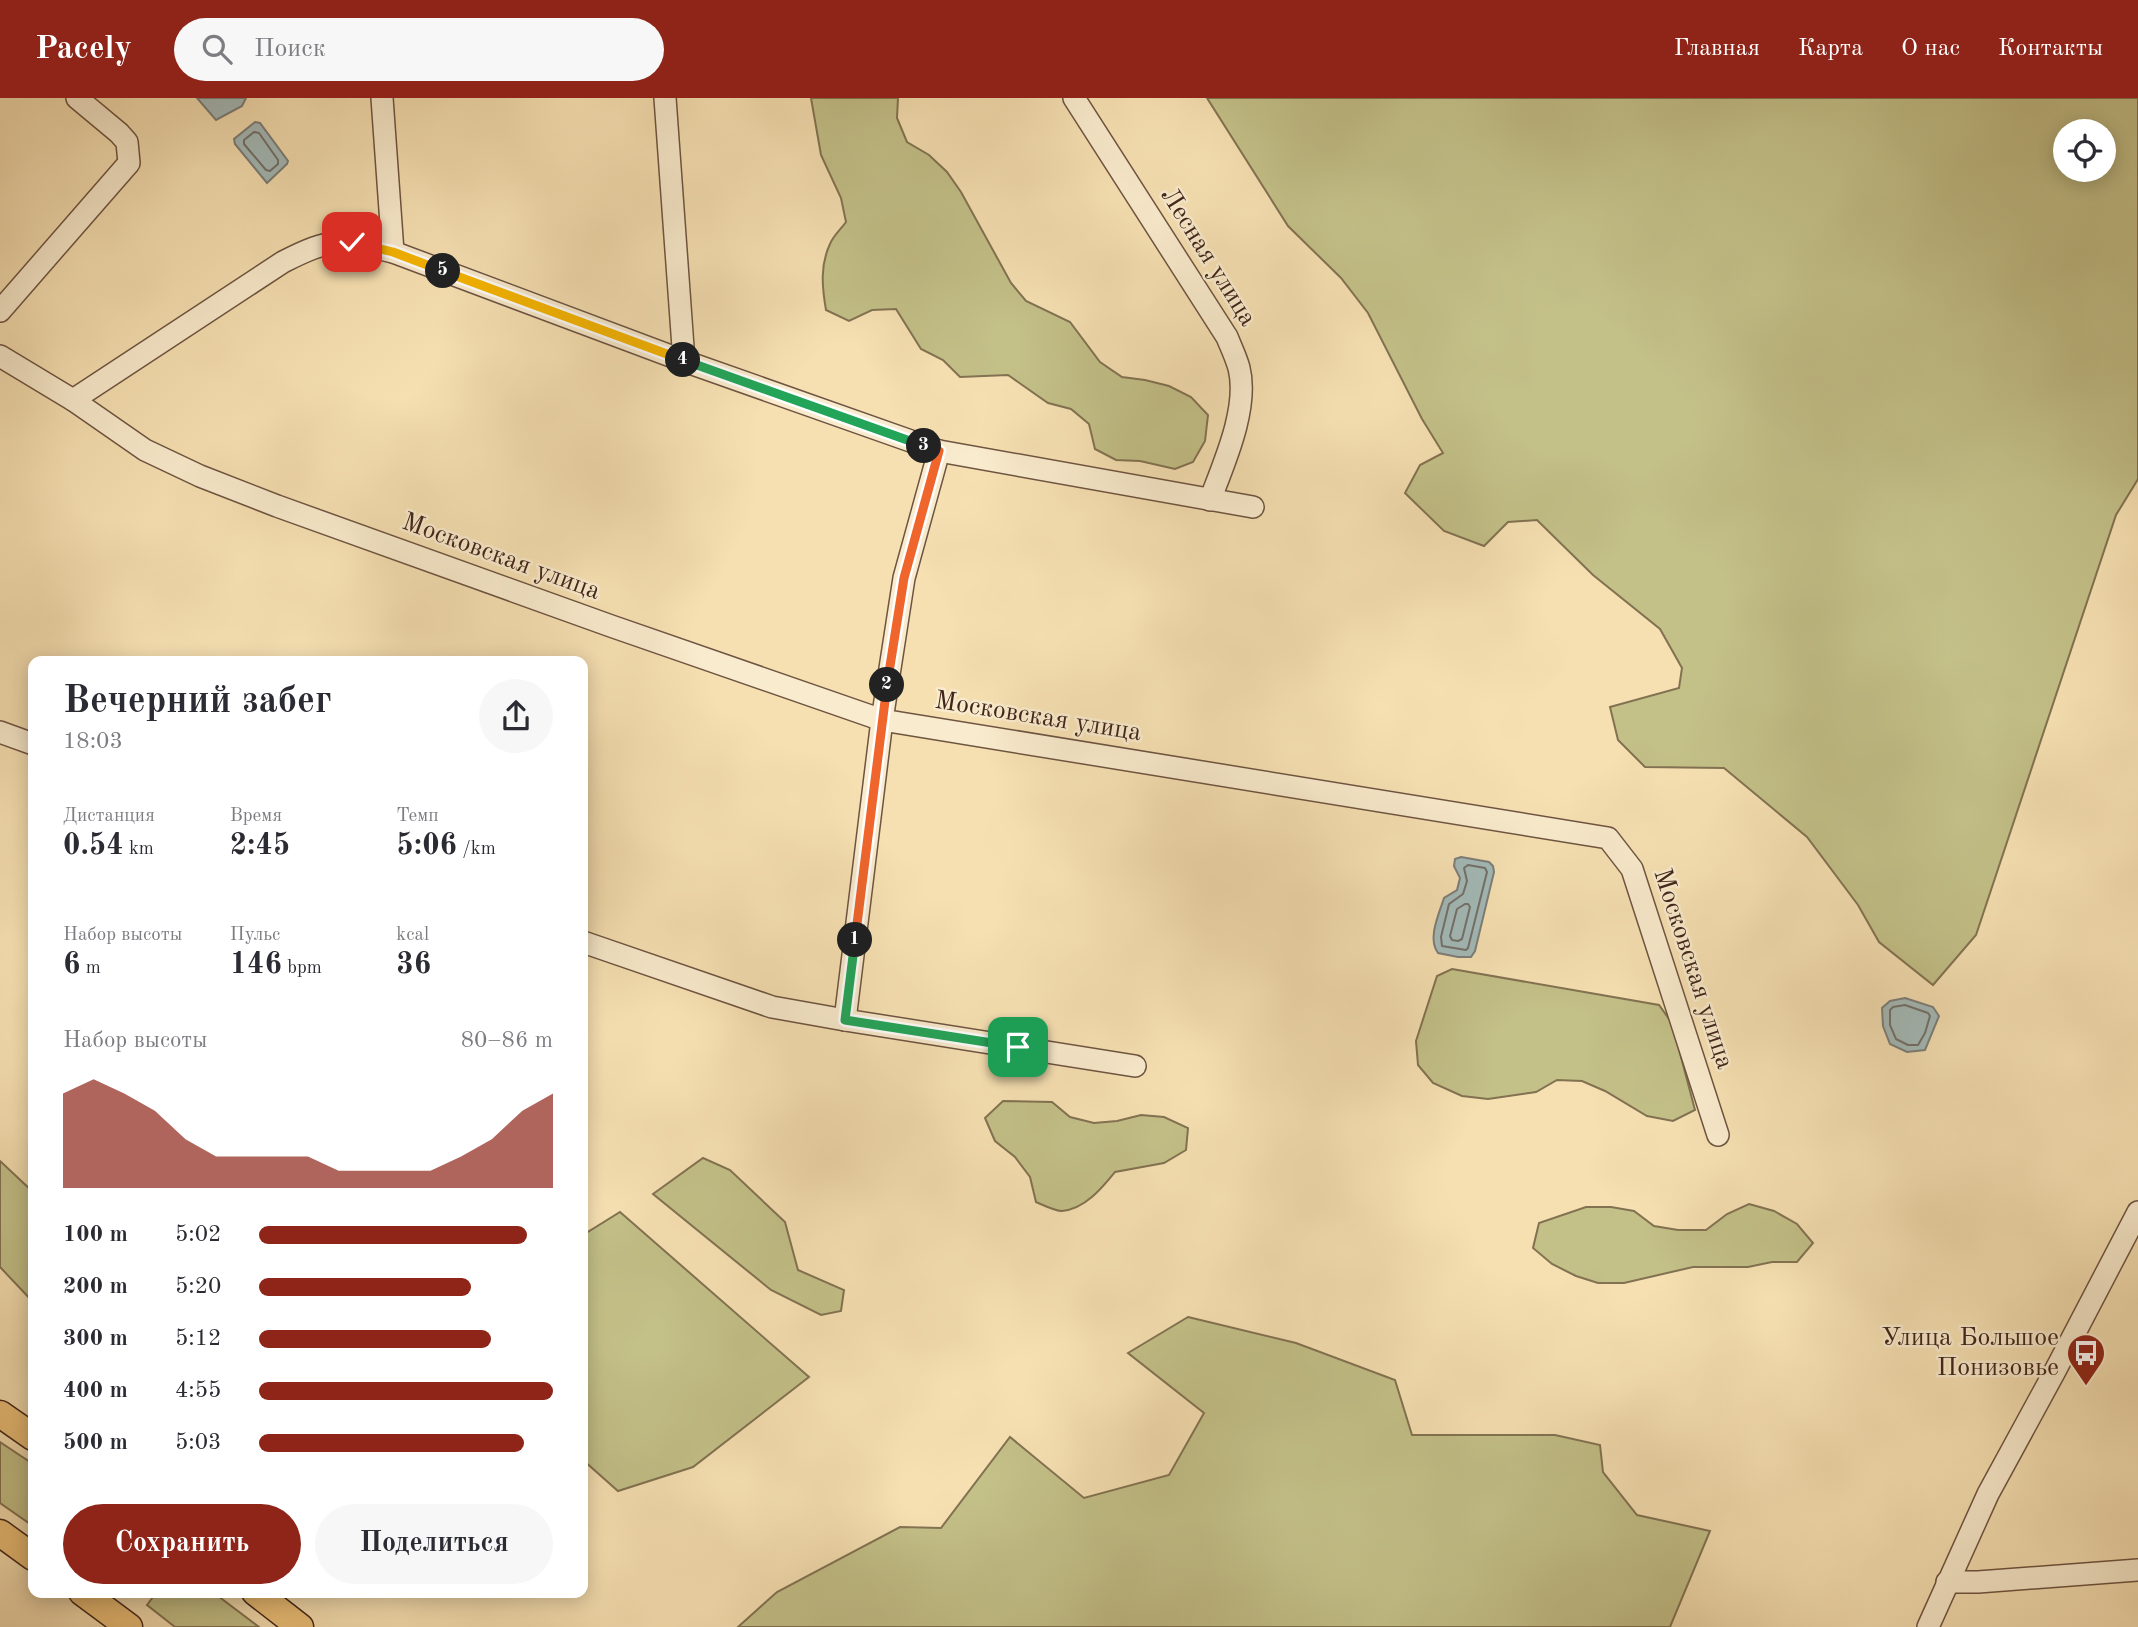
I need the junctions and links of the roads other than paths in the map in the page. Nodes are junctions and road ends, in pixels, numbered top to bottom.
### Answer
1 (77, 98) edge
2 (382, 98) edge
3 (665, 98) edge
4 (1074, 98) edge
5 (393, 252) junction
6 (0, 311) edge
7 (0, 356) edge
8 (684, 361) junction
9 (72, 400) junction
10 (939, 451) junction
11 (1210, 500) junction
12 (1253, 507) dead end
13 (882, 720) junction
14 (0, 732) edge
15 (28, 742) edge
16 (588, 944) edge
17 (845, 1020) junction
18 (1136, 1066) dead end
19 (1718, 1135) dead end
20 (2138, 1212) edge
21 (0, 1414) edge
22 (28, 1434) edge
23 (0, 1533) edge
24 (28, 1554) edge
25 (2138, 1570) edge
26 (1947, 1582) junction
27 (90, 1598) edge
28 (263, 1598) edge
29 (130, 1627) edge
30 (300, 1627) edge
31 (1928, 1627) edge

1 - 6 street
2 - 5 street
3 - 8 street
4 - 11 street, Лесная улица
5 - 8 street
5 - 9 street
7 - 9 street, Московская улица
8 - 10 street
9 - 13 street, Московская улица
10 - 11 street
10 - 13 street
11 - 12 street
13 - 17 street
13 - 19 street, Московская улица
14 - 15 street
16 - 17 street
17 - 18 street
20 - 26 street
21 - 22 main road
23 - 24 main road
25 - 26 street
26 - 31 street
27 - 29 main road
28 - 30 main road

